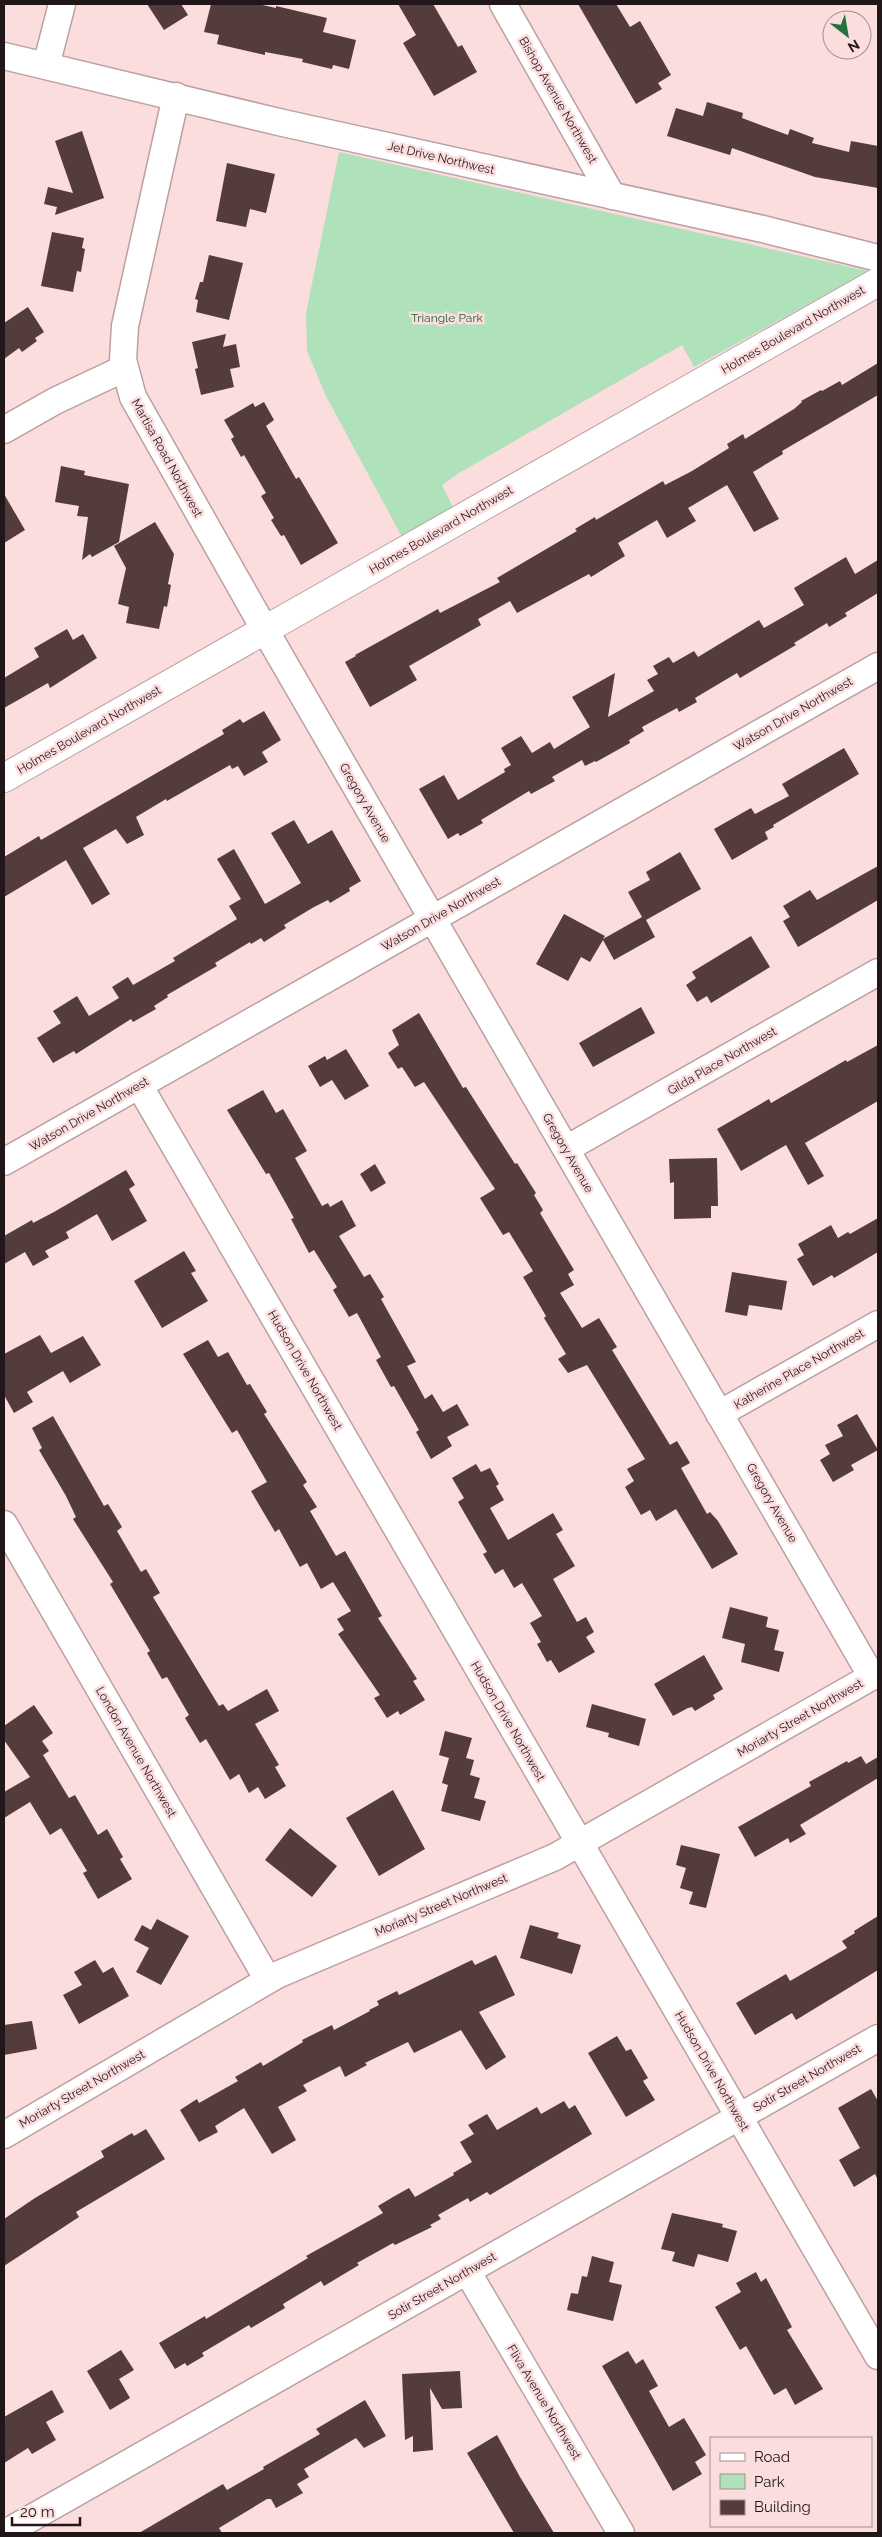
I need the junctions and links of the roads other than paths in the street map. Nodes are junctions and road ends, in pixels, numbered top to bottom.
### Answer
1 (62, 4) edge
2 (503, 4) edge
3 (4, 56) edge
4 (46, 66) junction
5 (176, 96) junction
6 (612, 196) junction
7 (878, 258) edge
8 (878, 282) edge
9 (125, 368) junction
10 (4, 430) edge
11 (265, 630) junction
12 (878, 666) edge
13 (4, 778) edge
14 (432, 919) junction
15 (878, 972) edge
16 (139, 1085) junction
17 (566, 1149) junction
18 (4, 1162) edge
19 (878, 1324) edge
20 (719, 1414) junction
21 (4, 1524) edge
22 (875, 1675) edge
23 (579, 1844) junction
24 (268, 1980) junction
25 (878, 2038) edge
26 (739, 2117) junction
27 (4, 2135) edge
28 (467, 2271) junction
29 (878, 2356) edge
30 (5, 2533) edge
31 (621, 2533) edge

1 - 4 street
2 - 6 street, Bishop Avenue Northwest
3 - 4 street, Jet Drive Northwest
4 - 5 street, Jet Drive Northwest
5 - 6 street, Jet Drive Northwest
5 - 9 street, Martisa Road Northwest
6 - 7 street, Jet Drive Northwest
8 - 11 street, Holmes Boulevard Northwest
9 - 10 street
9 - 11 street, Martisa Road Northwest
11 - 13 street, Holmes Boulevard Northwest
11 - 14 street, Gregory Avenue
12 - 14 street, Watson Drive Northwest
14 - 16 street, Watson Drive Northwest
14 - 17 street, Gregory Avenue
15 - 17 street, Gilda Place Northwest
16 - 18 street, Watson Drive Northwest
16 - 23 street, Hudson Drive Northwest
17 - 20 street, Gregory Avenue
19 - 20 street, Katherine Place Northwest
20 - 22 street, Gregory Avenue
21 - 24 street, London Avenue Northwest
22 - 23 street, Moriarty Street Northwest
23 - 24 street, Moriarty Street Northwest
23 - 26 street, Hudson Drive Northwest
24 - 27 street, Moriarty Street Northwest
25 - 26 street, Sotir Street Northwest
26 - 28 street, Sotir Street Northwest
26 - 29 street, Hudson Drive Northwest
28 - 30 street, Sotir Street Northwest
28 - 31 street, Fliva Avenue Northwest

